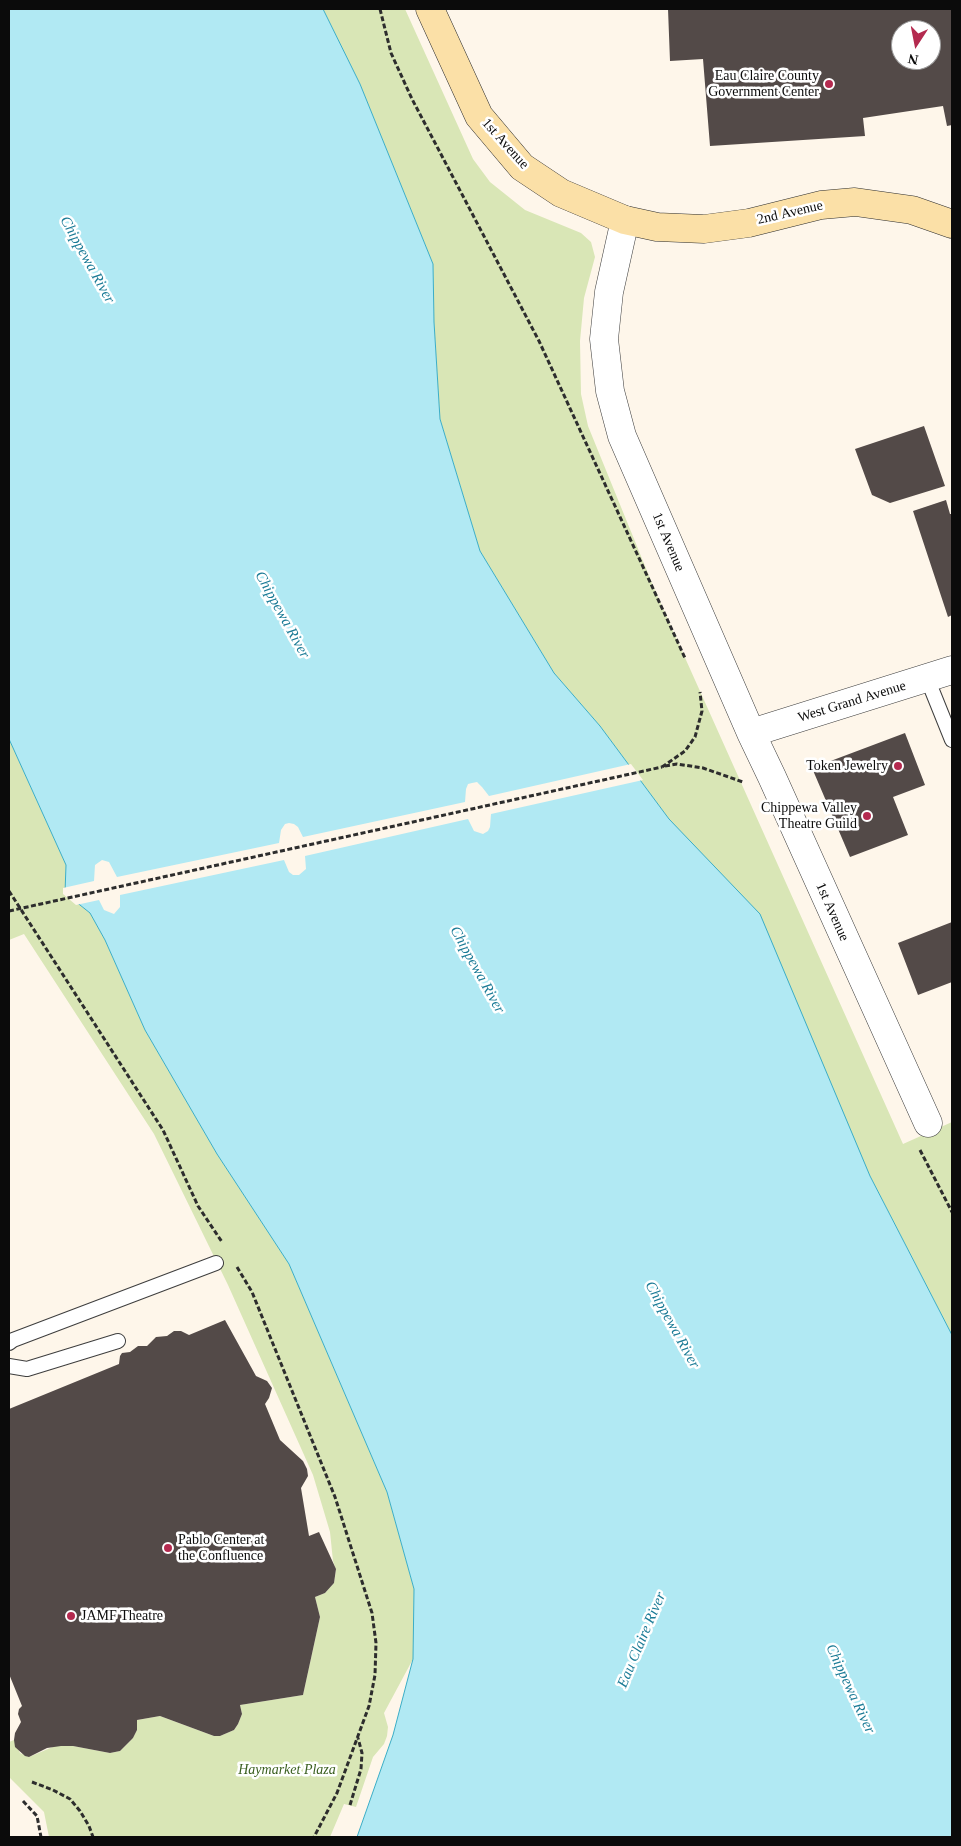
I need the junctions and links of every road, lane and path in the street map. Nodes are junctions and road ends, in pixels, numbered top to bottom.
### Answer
1 (430, 9) edge
2 (625, 220) junction
3 (952, 224) edge
4 (952, 670) edge
5 (927, 678) junction
6 (700, 692) dead end
7 (751, 733) junction
8 (952, 740) edge
9 (662, 767) junction
10 (748, 784) dead end
11 (9, 891) edge
12 (9, 911) edge
13 (928, 1123) dead end
14 (225, 1248) dead end
15 (216, 1263) dead end
16 (235, 1263) dead end
17 (118, 1341) dead end
18 (9, 1343) edge
19 (9, 1366) edge
20 (358, 1736) junction
21 (32, 1782) dead end
22 (23, 1802) dead end
23 (350, 1805) dead end
24 (41, 1837) edge
25 (93, 1837) edge
26 (314, 1837) edge

1 - 2 street, 1st Avenue
2 - 3 street, 2nd Avenue
2 - 7 street, 1st Avenue
4 - 5 street, West Grand Avenue
5 - 7 street, West Grand Avenue
5 - 8 lane
6 - 9 path
7 - 13 street, 1st Avenue
9 - 10 path
9 - 12 path, bridge
11 - 14 path
15 - 18 lane
16 - 20 path
17 - 19 lane
20 - 23 path
20 - 26 path
21 - 25 path
22 - 24 path

